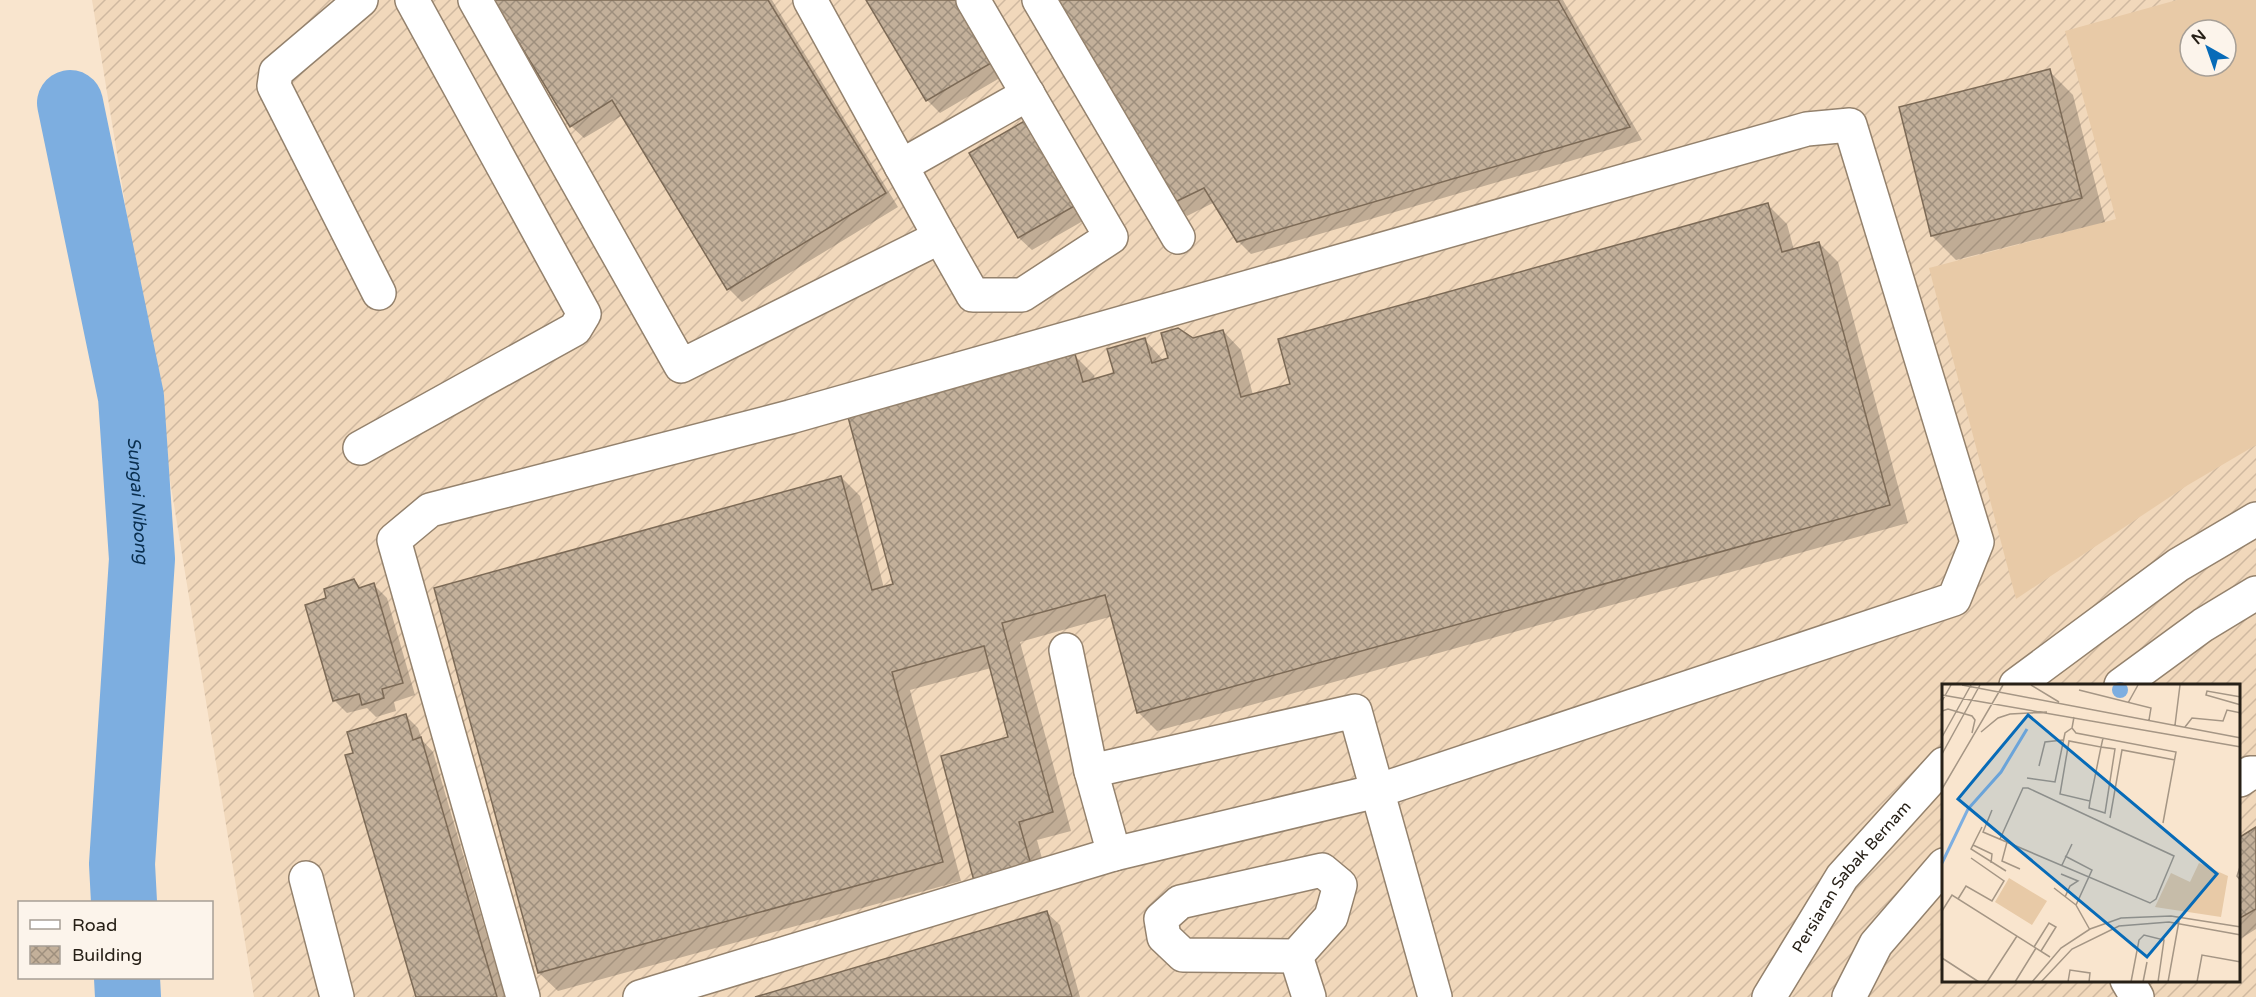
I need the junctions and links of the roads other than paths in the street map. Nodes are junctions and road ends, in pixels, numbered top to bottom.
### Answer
1 (361, 0) edge
2 (412, 0) edge
3 (476, 0) edge
4 (810, 0) edge
5 (973, 0) edge
6 (1039, 0) edge
7 (1028, 94) junction
8 (901, 166) junction
9 (940, 237) junction
10 (1178, 237) dead end
11 (379, 293) dead end
12 (360, 448) dead end
13 (2255, 522) edge
14 (2256, 593) edge
15 (1066, 650) dead end
16 (2017, 684) edge
17 (2122, 684) edge
18 (1942, 766) edge
19 (1091, 771) junction
20 (2256, 773) edge
21 (2241, 779) edge
22 (1377, 791) junction
23 (1114, 854) junction
24 (1942, 868) edge
25 (306, 878) dead end
26 (1296, 956) junction
27 (2128, 982) edge
28 (337, 997) edge
29 (523, 997) edge
30 (640, 997) edge
31 (1309, 997) edge
32 (1435, 997) edge
33 (1769, 997) edge
34 (1849, 997) edge
35 (2137, 997) edge

1 - 11 street
2 - 12 street
3 - 9 street
4 - 8 street
5 - 7 street
6 - 10 street
7 - 8 street
7 - 9 street
8 - 9 street
13 - 16 street
14 - 17 street
15 - 19 street
18 - 33 street, Persiaran Sabak Bernam
19 - 22 street
19 - 23 street
20 - 21 street
22 - 23 street
22 - 29 street
22 - 32 street
23 - 30 street
24 - 34 street
25 - 28 street
26 - 26 street
26 - 31 street
27 - 35 street

